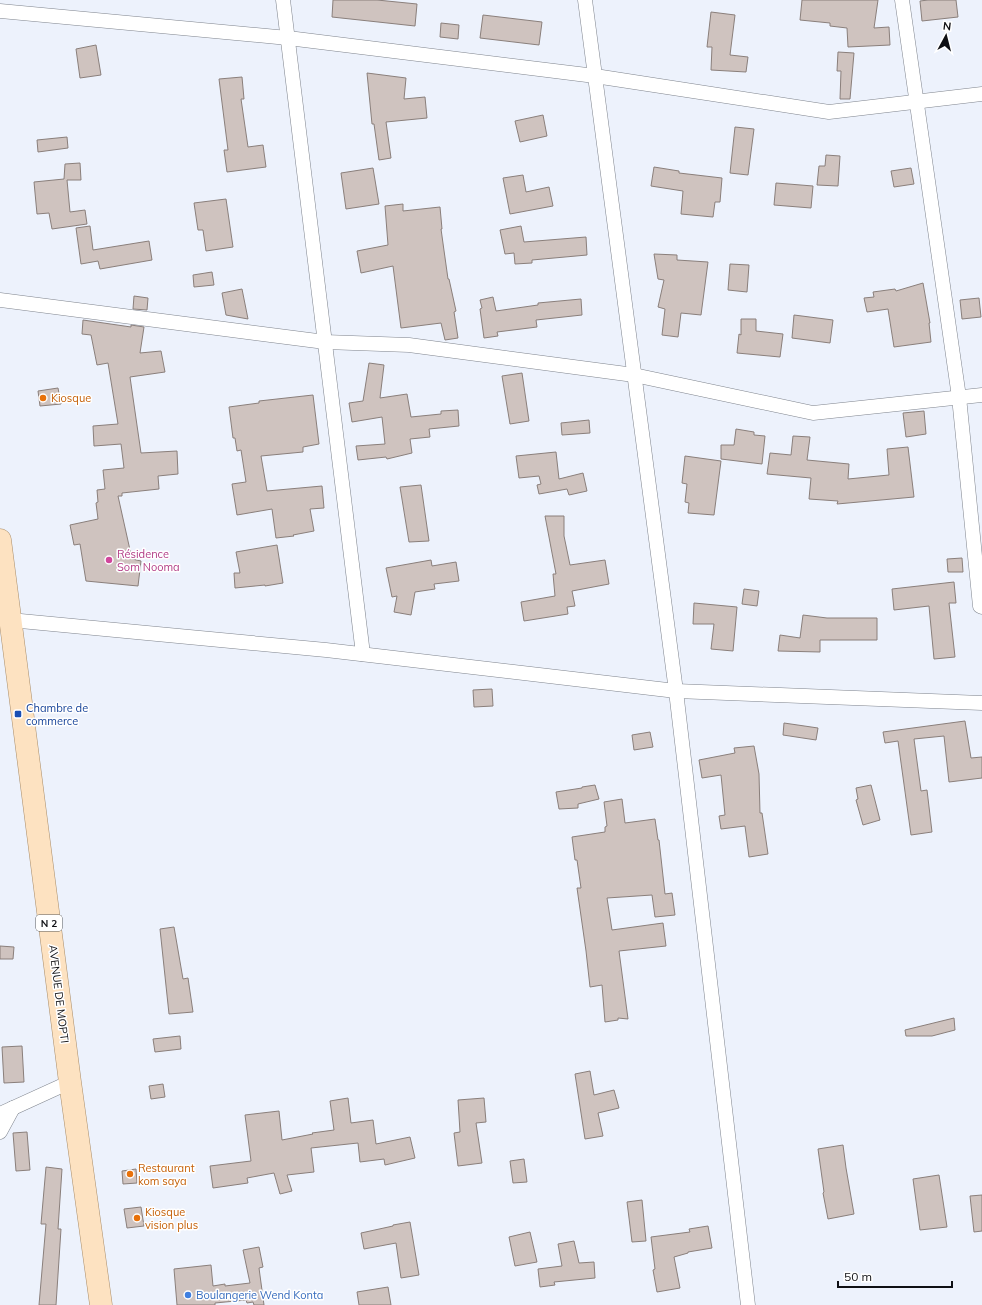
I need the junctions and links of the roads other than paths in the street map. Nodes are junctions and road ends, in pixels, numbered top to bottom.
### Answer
1 (283, 0) edge
2 (585, 0) edge
3 (902, 0) edge
4 (0, 11) edge
5 (288, 38) junction
6 (595, 76) junction
7 (982, 94) edge
8 (916, 101) junction
9 (0, 300) edge
10 (325, 342) junction
11 (634, 375) junction
12 (982, 395) edge
13 (959, 397) junction
14 (0, 540) edge
15 (2, 568) edge
16 (982, 607) edge
17 (10, 620) junction
18 (364, 654) junction
19 (676, 691) junction
20 (982, 703) edge
21 (70, 1082) junction
22 (13, 1108) junction
23 (0, 1114) edge
24 (0, 1132) edge
25 (102, 1305) edge
26 (748, 1305) edge

1 - 5 street
2 - 6 street
3 - 8 street
4 - 5 street
5 - 6 street
5 - 10 street
6 - 8 street
6 - 11 street
7 - 8 street
8 - 13 street
9 - 10 street
10 - 11 street
10 - 18 street
11 - 13 street
11 - 19 street
12 - 13 street
13 - 16 street
14 - 15 main road, AVENUE DE MOPTI / N 2
15 - 17 main road, AVENUE DE MOPTI / N 2
17 - 18 street
17 - 21 main road, AVENUE DE MOPTI / N 2
18 - 19 street
19 - 20 street
19 - 26 street
21 - 22 street
21 - 25 main road, AVENUE DE MOPTI / N 2
22 - 23 street
22 - 24 street

